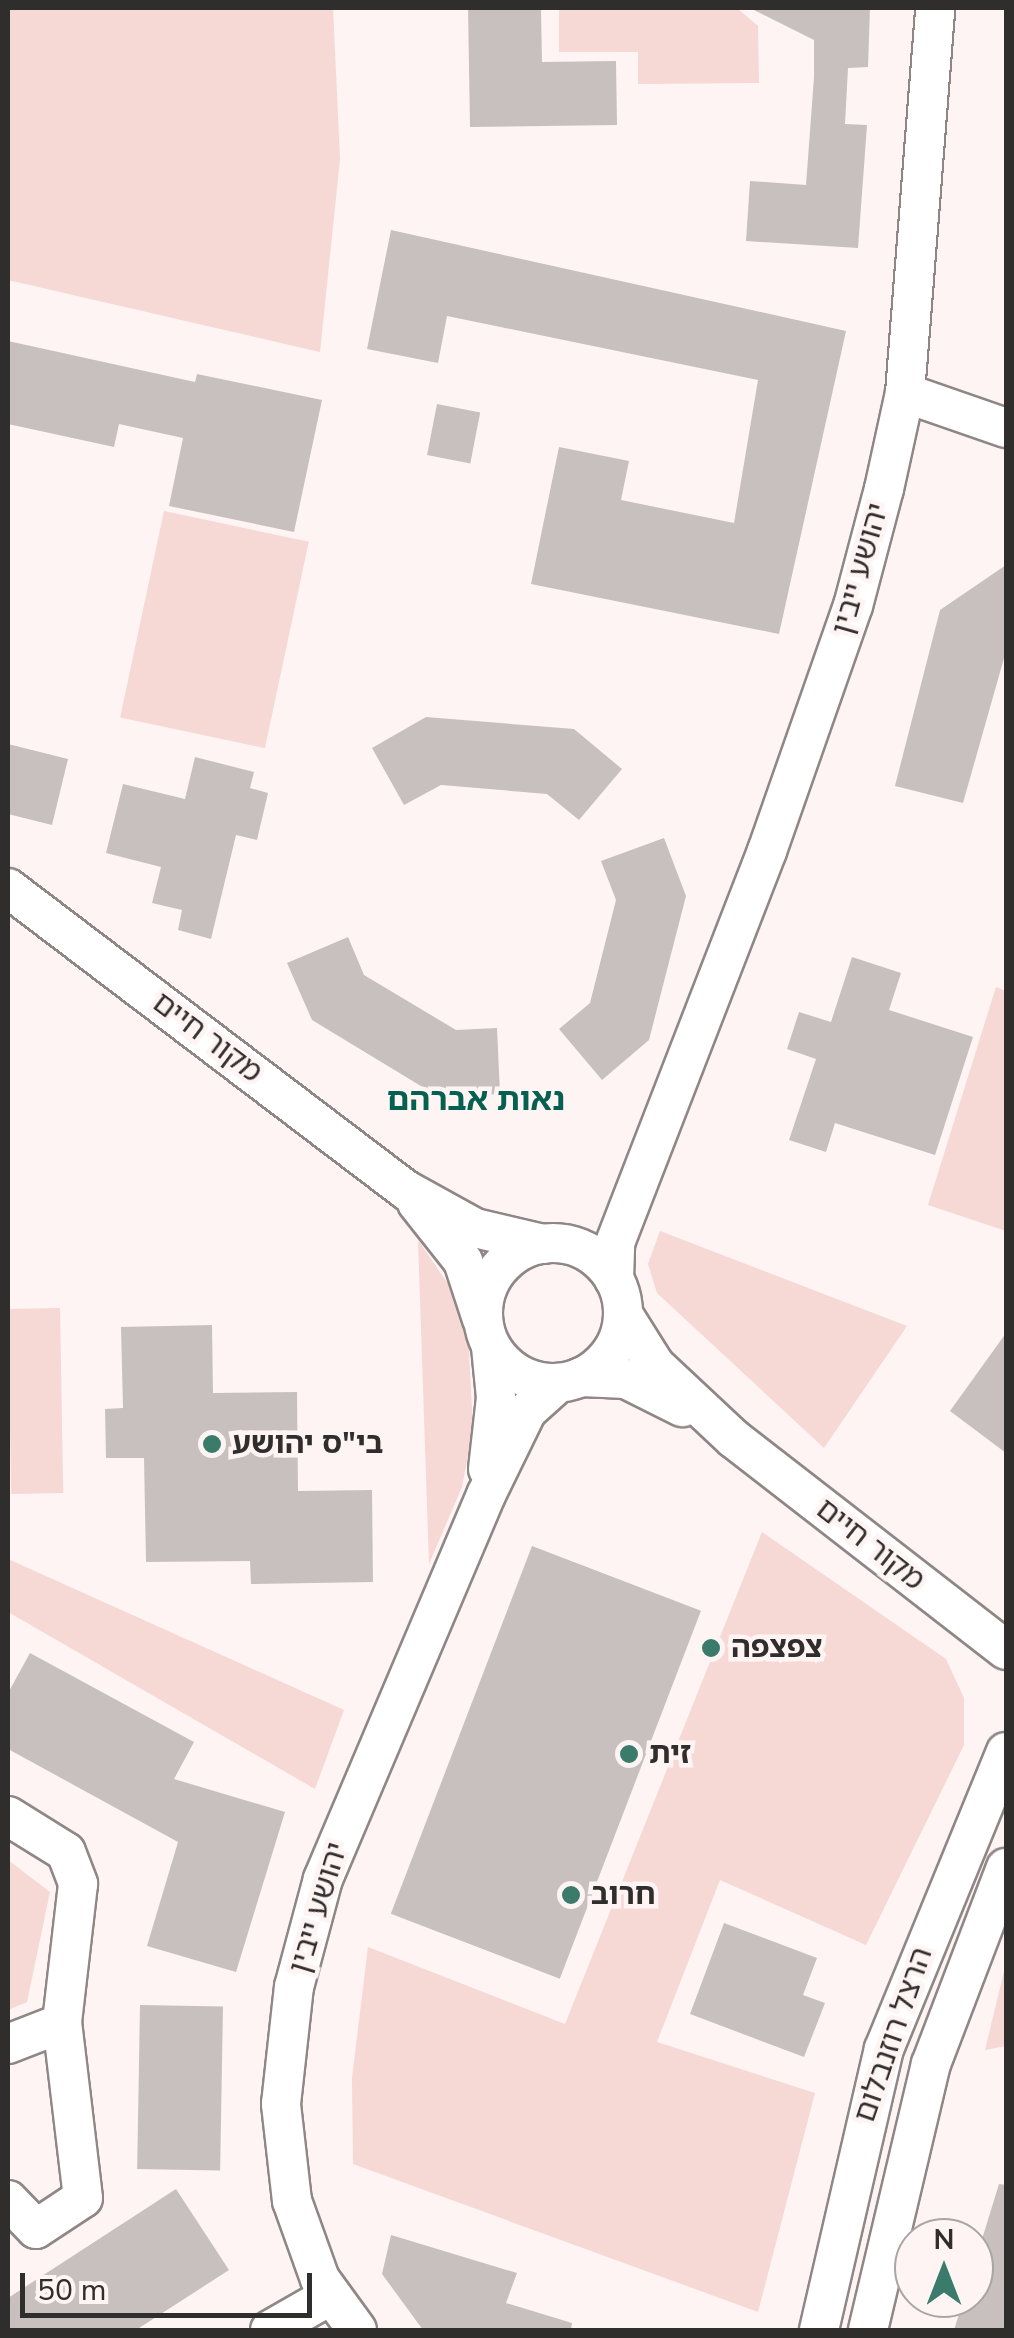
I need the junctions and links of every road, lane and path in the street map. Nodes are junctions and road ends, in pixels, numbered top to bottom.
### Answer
1 (935, 8) edge
2 (905, 394) junction
3 (1006, 428) edge
4 (8, 888) edge
5 (665, 1103) junction
6 (406, 1190) junction
7 (555, 1244) junction
8 (619, 1296) junction
9 (487, 1336) junction
10 (570, 1380) junction
11 (734, 1439) junction
12 (486, 1495) junction
13 (1006, 1650) edge
14 (1006, 1752) edge
15 (8, 1816) edge
16 (1006, 1868) edge
17 (62, 2023) junction
18 (8, 2044) edge
19 (8, 2200) edge
20 (331, 2296) junction
21 (270, 2330) edge
22 (357, 2330) edge
23 (819, 2330) edge
24 (868, 2330) edge

1 - 2 street, יהושע ייבין
2 - 3 street
2 - 5 street, יהושע ייבין
4 - 6 street, מקור חיים
5 - 7 street, יהושע ייבין
5 - 8 street, יהושע ייבין
6 - 7 street, מקור חיים
6 - 9 street, מקור חיים
7 - 8 street
7 - 9 street
8 - 10 street
8 - 11 street, מקור חיים
9 - 10 street
9 - 12 street, יהושע ייבין
10 - 11 street, מקור חיים
10 - 12 street, יהושע ייבין
11 - 13 street, מקור חיים
12 - 20 street, יהושע ייבין
14 - 23 street, הרצל רוזנבלום
15 - 17 street
16 - 24 street, הרצל רוזנבלום
17 - 18 street
17 - 19 street
20 - 21 street
20 - 22 street, יהושע ייבין

